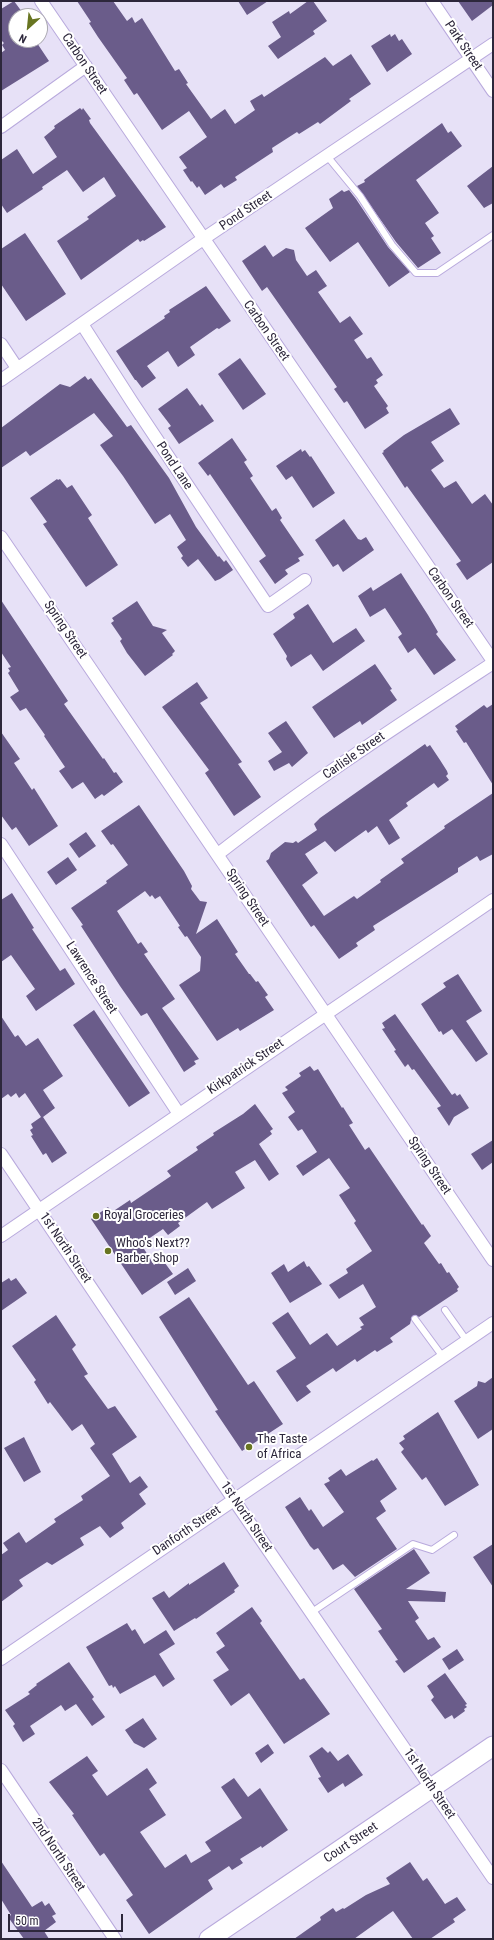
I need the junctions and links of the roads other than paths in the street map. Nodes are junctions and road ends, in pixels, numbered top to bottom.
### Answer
1 (41, 1) edge
2 (432, 1) edge
3 (493, 44) edge
4 (471, 59) junction
5 (86, 66) junction
6 (493, 91) edge
7 (1, 127) edge
8 (327, 156) junction
9 (493, 235) edge
10 (203, 239) junction
11 (82, 324) junction
12 (1, 344) edge
13 (17, 368) junction
14 (1, 380) edge
15 (1, 537) edge
16 (304, 580) dead end
17 (493, 662) edge
18 (1, 844) edge
19 (218, 854) junction
20 (493, 900) edge
21 (325, 1014) junction
22 (179, 1114) junction
23 (1, 1154) edge
24 (39, 1210) junction
25 (1, 1236) edge
26 (493, 1260) edge
27 (445, 1310) dead end
28 (414, 1319) dead end
29 (493, 1323) edge
30 (467, 1341) junction
31 (443, 1357) junction
32 (234, 1500) junction
33 (454, 1535) dead end
34 (312, 1612) junction
35 (1, 1659) edge
36 (493, 1746) edge
37 (1, 1770) edge
38 (431, 1788) junction
39 (493, 1878) edge
40 (115, 1939) edge
41 (209, 1939) edge

1 - 5 street, Carbon Street
2 - 4 street, Park Street
3 - 4 street, Pond Street
4 - 6 street, Park Street
4 - 8 street, Pond Street
5 - 7 street
5 - 10 street, Carbon Street
8 - 9 lane
8 - 10 street, Pond Street
10 - 11 street, Pond Street
10 - 17 street, Carbon Street
11 - 13 street, Pond Street
11 - 16 street, Pond Lane
12 - 13 street
13 - 14 street, Pond Street
15 - 19 street, Spring Street
17 - 19 street, Carlisle Street
18 - 22 street, Lawrence Street
19 - 21 street, Spring Street
20 - 21 street, Kirkpatrick Street
21 - 22 street, Kirkpatrick Street
21 - 26 street, Spring Street
22 - 24 street, Kirkpatrick Street
23 - 24 street, 1st North Street
24 - 25 street, Kirkpatrick Street
24 - 32 street, 1st North Street
27 - 30 lane
28 - 31 lane
29 - 30 street, Danforth Street
30 - 31 street, Danforth Street
31 - 32 street, Danforth Street
32 - 34 street, 1st North Street
32 - 35 street, Danforth Street
33 - 34 lane
34 - 38 street, 1st North Street
36 - 38 main road, Court Street
37 - 40 street, 2nd North Street
38 - 39 street, 1st North Street
38 - 41 main road, Court Street

